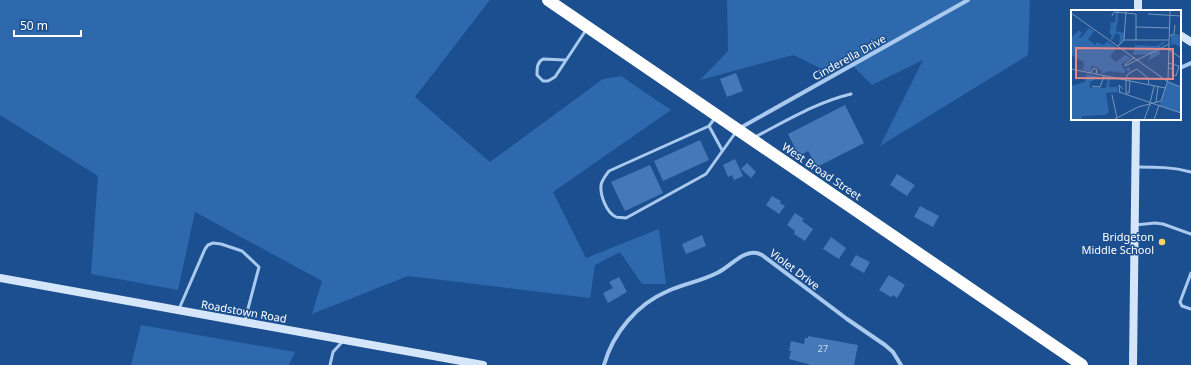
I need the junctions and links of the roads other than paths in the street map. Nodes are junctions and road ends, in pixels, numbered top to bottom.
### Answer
1 (548, 0) edge
2 (968, 0) edge
3 (588, 27) junction
4 (1181, 36) edge
5 (1191, 42) edge
6 (565, 60) junction
7 (1191, 63) edge
8 (1181, 68) edge
9 (852, 94) dead end
10 (717, 115) junction
11 (1136, 120) edge
12 (709, 126) junction
13 (738, 130) junction
14 (752, 139) junction
15 (722, 150) junction
16 (1135, 167) junction
17 (1191, 172) edge
18 (1134, 225) junction
19 (1191, 234) edge
20 (1191, 273) edge
21 (0, 278) edge
22 (1191, 309) edge
23 (178, 311) junction
24 (245, 322) junction
25 (344, 339) junction
26 (330, 365) edge
27 (483, 365) edge
28 (604, 365) edge
29 (901, 365) edge
30 (1082, 365) edge
31 (1133, 365) edge

1 - 3 highway, West Broad Street
2 - 13 street, Cinderella Drive
3 - 6 lane
3 - 10 highway, West Broad Street
4 - 5 main road
6 - 6 lane
7 - 8 street
9 - 14 lane
10 - 12 lane
10 - 13 highway, West Broad Street
11 - 16 main road
12 - 15 lane
12 - 15 lane
13 - 14 highway, West Broad Street
13 - 15 lane
14 - 30 highway, West Broad Street
16 - 17 lane
16 - 18 main road
18 - 19 lane
18 - 31 main road
20 - 22 lane
21 - 23 main road, Roadstown Road
23 - 24 main road, Roadstown Road
23 - 24 lane
24 - 25 main road, Roadstown Road
25 - 26 lane
25 - 27 main road, Roadstown Road
28 - 29 street, Violet Drive

